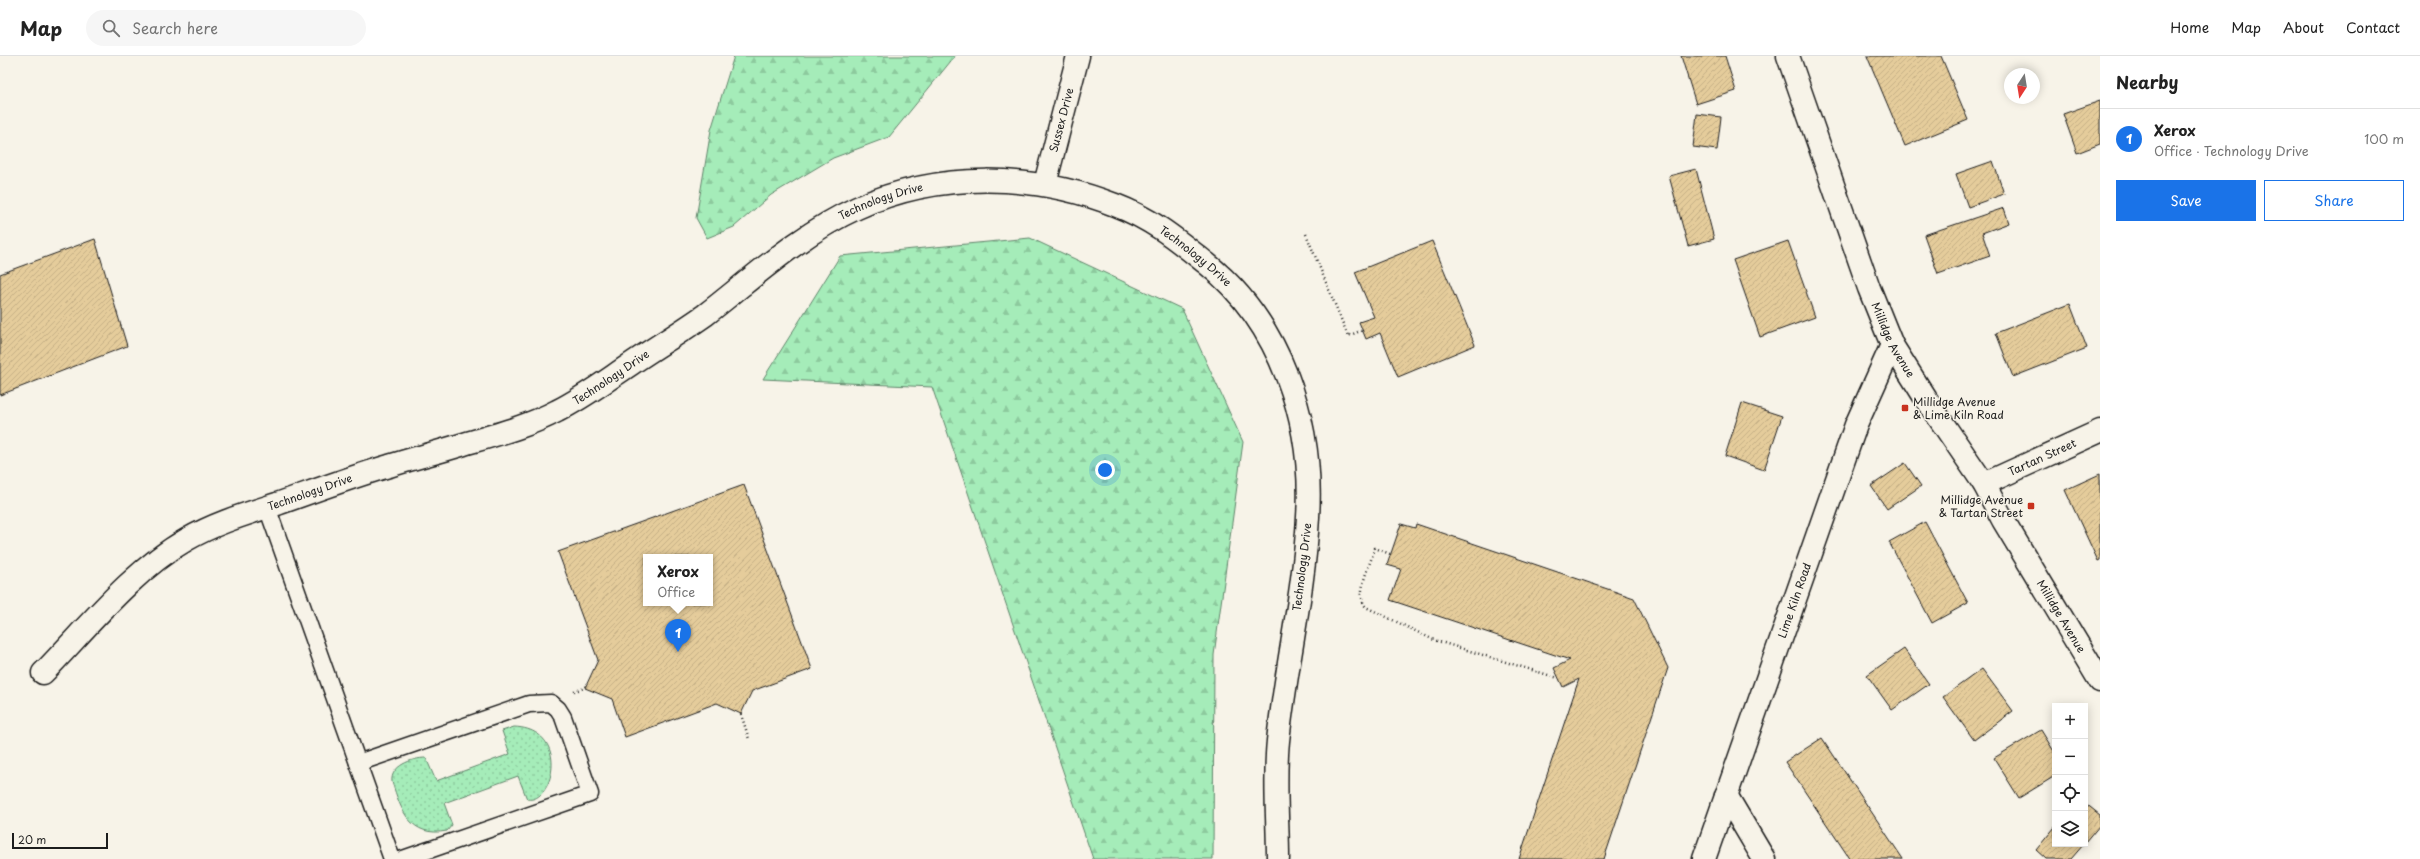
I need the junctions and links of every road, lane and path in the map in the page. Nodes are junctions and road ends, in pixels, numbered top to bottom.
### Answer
1 (1078, 56) edge
2 (1788, 56) edge
3 (1046, 184) junction
4 (1306, 234) dead end
5 (1363, 330) dead end
6 (1892, 345) junction
7 (2100, 431) edge
8 (1984, 484) junction
9 (267, 507) junction
10 (1390, 554) dead end
11 (43, 674) dead end
12 (1558, 678) dead end
13 (2100, 681) edge
14 (741, 714) dead end
15 (749, 739) dead end
16 (358, 763) junction
17 (1726, 795) junction
18 (392, 859) edge
19 (403, 859) edge
20 (1278, 859) edge
21 (1704, 859) edge
22 (1764, 859) edge

1 - 3 street, Sussex Drive
2 - 6 street, Millidge Avenue
3 - 9 street, Technology Drive
3 - 20 street, Technology Drive
4 - 5 path
6 - 8 street, Millidge Avenue
6 - 17 street, Lime Kiln Road
7 - 8 street, Tartan Street
8 - 13 street, Millidge Avenue
9 - 11 street, Technology Drive
9 - 16 lane
10 - 12 path
14 - 15 path
16 - 18 lane
16 - 19 lane
17 - 21 street, Lime Kiln Road
17 - 22 street

